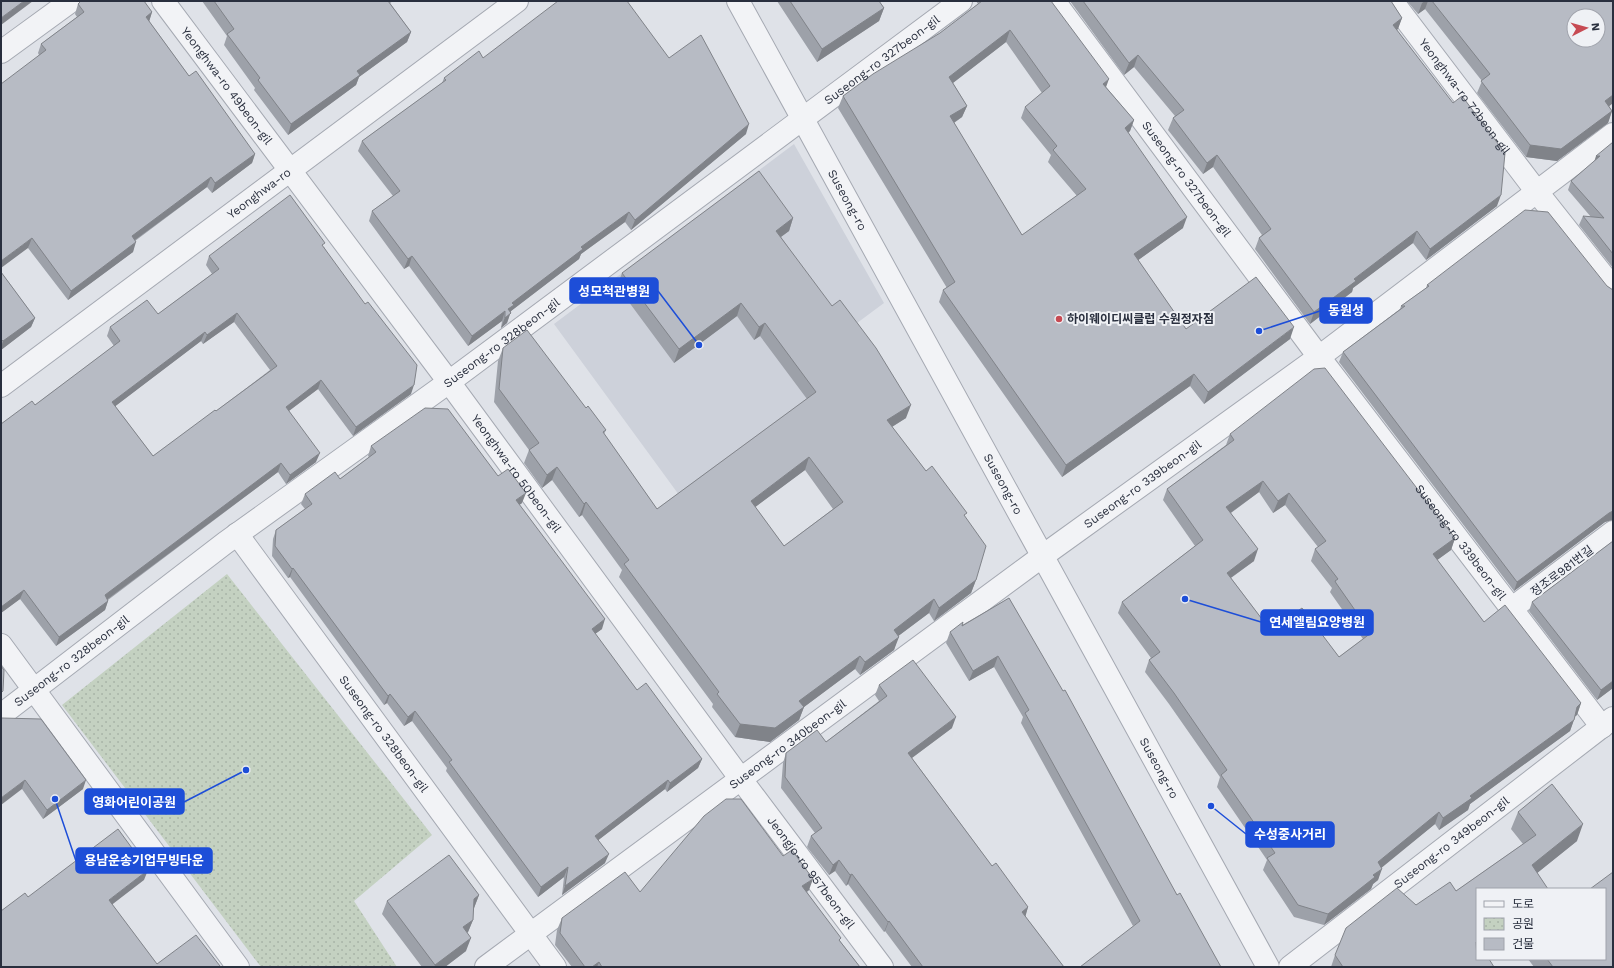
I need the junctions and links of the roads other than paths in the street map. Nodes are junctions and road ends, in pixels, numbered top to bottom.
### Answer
1 (71, 1) edge
2 (163, 1) edge
3 (518, 1) edge
4 (738, 1) edge
5 (961, 1) edge
6 (1054, 1) edge
7 (1392, 1) edge
8 (1, 52) edge
9 (802, 118) junction
10 (1613, 134) edge
11 (290, 170) junction
12 (1537, 192) junction
13 (1613, 288) edge
14 (1319, 357) junction
15 (449, 382) junction
16 (1, 386) edge
17 (1613, 532) edge
18 (237, 534) junction
19 (1044, 555) junction
20 (1512, 609) junction
21 (1, 645) edge
22 (34, 690) junction
23 (1, 715) edge
24 (1607, 722) edge
25 (740, 778) junction
26 (532, 934) junction
27 (238, 967) edge
28 (486, 967) edge
29 (555, 967) edge
30 (882, 967) edge
31 (1268, 967) edge
32 (1290, 967) edge

1 - 8 street
2 - 11 street, Yeonghwa-ro 49beon-gil
3 - 11 street, Yeonghwa-ro
4 - 9 street, Suseong-ro
5 - 9 street, Suseong-ro 327beon-gil
6 - 14 street, Suseong-ro 327beon-gil
7 - 12 street, Yeonghwa-ro 72beon-gil
9 - 15 street, Suseong-ro 328beon-gil
9 - 19 street, Suseong-ro
10 - 12 street, Suseong-ro 339beon-gil
11 - 15 street, Yeonghwa-ro 50beon-gil
11 - 16 street, Yeonghwa-ro
12 - 13 street, Yeonghwa-ro 72beon-gil
12 - 14 street, Suseong-ro 339beon-gil
14 - 19 street, Suseong-ro 339beon-gil
14 - 20 street, Suseong-ro 339beon-gil
15 - 18 street, Suseong-ro 328beon-gil
15 - 25 street, Yeonghwa-ro 50beon-gil
17 - 20 street, 정조로981번길
18 - 22 street, Suseong-ro 328beon-gil
18 - 26 street, Suseong-ro 328beon-gil
19 - 25 street, Suseong-ro 340beon-gil
19 - 31 street, Suseong-ro
20 - 24 street, Suseong-ro 339beon-gil
21 - 22 street
22 - 23 street, Suseong-ro 328beon-gil
22 - 27 street
24 - 32 street, Suseong-ro 349beon-gil
25 - 26 street, Suseong-ro 340beon-gil
25 - 30 street, Jeongjo-ro 957beon-gil
26 - 28 street, Suseong-ro 340beon-gil
26 - 29 street

